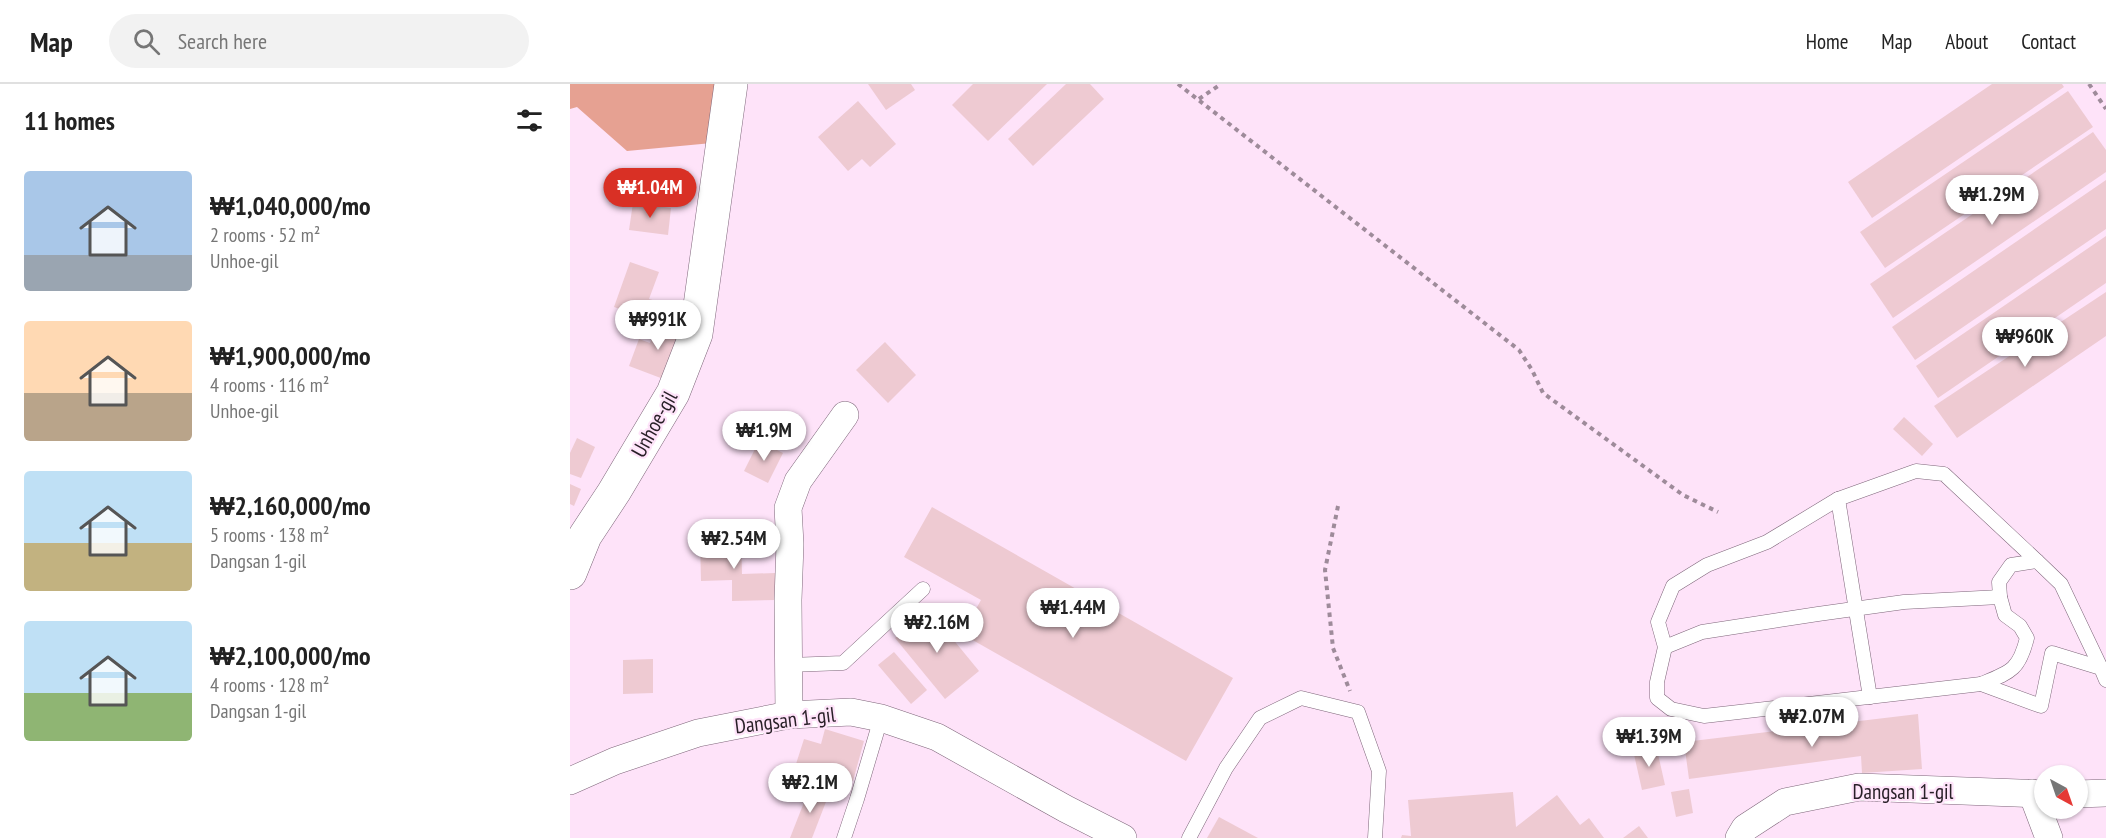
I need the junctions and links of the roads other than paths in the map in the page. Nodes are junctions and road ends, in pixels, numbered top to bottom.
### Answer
1 (731, 84) edge
2 (845, 415) dead end
3 (1838, 499) junction
4 (577, 533) edge
5 (2037, 561) junction
6 (570, 573) edge
7 (923, 589) dead end
8 (2000, 597) junction
9 (1857, 609) junction
10 (1665, 647) junction
11 (789, 665) junction
12 (2103, 674) edge
13 (1981, 684) junction
14 (1870, 697) junction
15 (789, 715) junction
16 (881, 718) junction
17 (570, 781) edge
18 (2034, 793) edge
19 (2106, 793) edge
20 (2088, 794) edge
21 (2044, 819) edge
22 (844, 838) edge
23 (1123, 838) edge
24 (1189, 838) edge
25 (1375, 838) edge
26 (1739, 838) edge
27 (2049, 838) edge

1 - 4 street, Unhoe-gil
2 - 11 street
3 - 5 lane
3 - 9 lane
3 - 10 lane
4 - 6 street, Unhoe-gil
5 - 8 lane
5 - 12 lane
7 - 11 lane
8 - 9 lane
8 - 13 lane
9 - 10 lane
9 - 14 lane
10 - 14 lane
11 - 15 street
12 - 13 lane
13 - 14 lane
15 - 16 street, Dangsan 1-gil
15 - 17 street, Dangsan 1-gil
16 - 22 lane
16 - 23 street, Dangsan 1-gil
18 - 26 street, Dangsan 1-gil
19 - 20 street
21 - 27 street
24 - 25 lane

